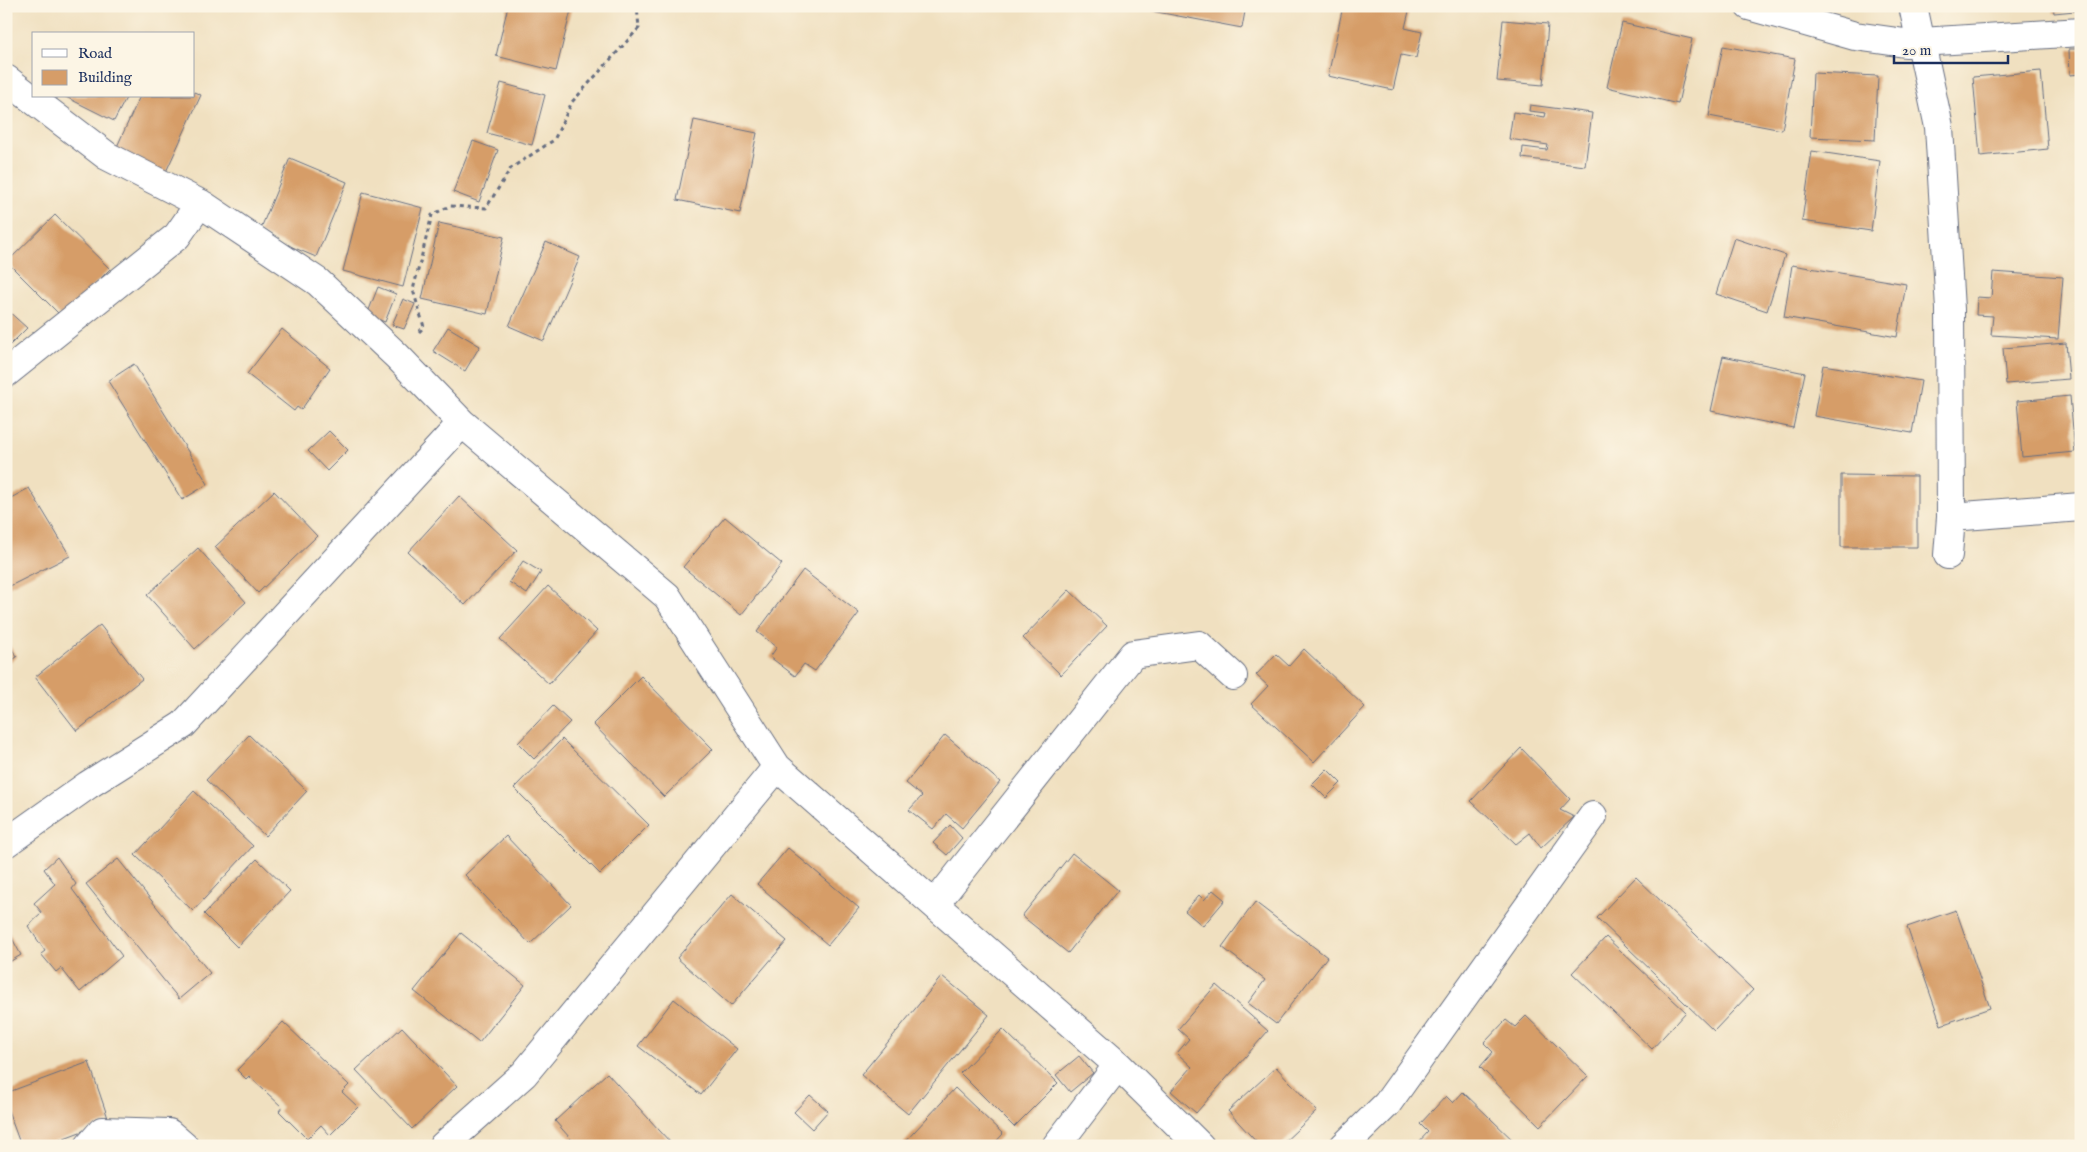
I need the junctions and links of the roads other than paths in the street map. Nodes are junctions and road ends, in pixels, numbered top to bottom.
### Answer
1 (1749, 6) edge
2 (1913, 6) edge
3 (2081, 32) edge
4 (1921, 42) junction
5 (6, 79) edge
6 (200, 203) junction
7 (6, 374) edge
8 (462, 423) junction
9 (2081, 507) edge
10 (1951, 517) junction
11 (1948, 555) dead end
12 (1233, 676) dead end
13 (778, 767) junction
14 (1593, 816) dead end
15 (6, 843) edge
16 (935, 904) junction
17 (1118, 1065) junction
18 (89, 1146) edge
19 (184, 1146) edge
20 (442, 1146) edge
21 (1056, 1146) edge
22 (1200, 1146) edge
23 (1344, 1146) edge

1 - 4 street
2 - 4 street
3 - 4 street
4 - 10 street
5 - 6 street
6 - 7 street
6 - 8 street
8 - 13 street
8 - 15 street
9 - 10 street
10 - 11 street
12 - 16 street
13 - 16 street
13 - 20 street
14 - 23 street
16 - 17 street
17 - 21 street
17 - 22 street
18 - 19 street

